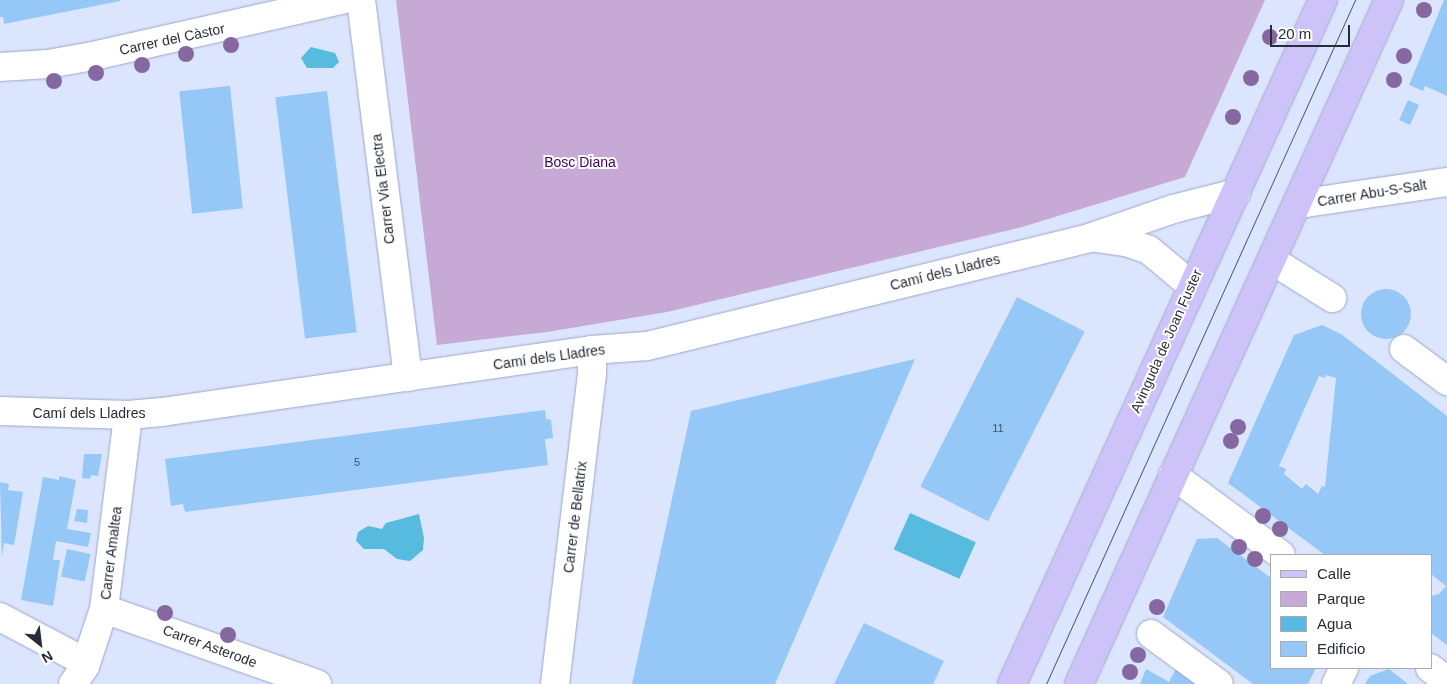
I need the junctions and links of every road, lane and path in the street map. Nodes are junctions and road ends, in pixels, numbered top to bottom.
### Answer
1 (342, 0) edge
2 (361, 0) edge
3 (1323, 0) edge
4 (1389, 0) edge
5 (0, 67) edge
6 (1447, 182) edge
7 (1236, 193) junction
8 (1298, 204) junction
9 (1089, 238) junction
10 (1273, 262) junction
11 (1191, 286) junction
12 (1332, 298) dead end
13 (1404, 349) dead end
14 (592, 350) junction
15 (408, 377) junction
16 (1447, 381) edge
17 (0, 411) edge
18 (128, 415) junction
19 (1173, 474) junction
20 (1280, 554) edge
21 (104, 609) junction
22 (0, 617) edge
23 (1151, 634) dead end
24 (1344, 669) edge
25 (1431, 669) edge
26 (79, 675) edge
27 (1447, 681) edge
28 (317, 684) edge
29 (555, 684) edge
30 (1012, 684) edge
31 (1079, 684) edge
32 (1219, 684) edge
33 (1336, 684) edge

1 - 5 street, Carrer del Càstor
2 - 15 street, Carrer Via Electra
3 - 7 main road, Avinguda de Joan Fuster
4 - 8 main road
6 - 8 street, Carrer Abu-S-Salt
7 - 9 street, Camí dels Lladres
7 - 11 main road, Avinguda de Joan Fuster
8 - 10 main road
9 - 11 street, Camí dels Lladres
9 - 14 street, Camí dels Lladres
10 - 12 street
10 - 19 main road
11 - 30 main road, Avinguda de Joan Fuster
13 - 16 street
14 - 15 street, Camí dels Lladres
14 - 29 street, Carrer de Bellatrix
15 - 18 street, Camí dels Lladres
17 - 18 street, Camí dels Lladres
18 - 21 street, Carrer Amaltea
19 - 20 street
19 - 31 main road
21 - 26 street, Carrer Amaltea
21 - 28 street, Carrer Asterode
22 - 26 street
23 - 32 street
24 - 33 street
25 - 27 street

